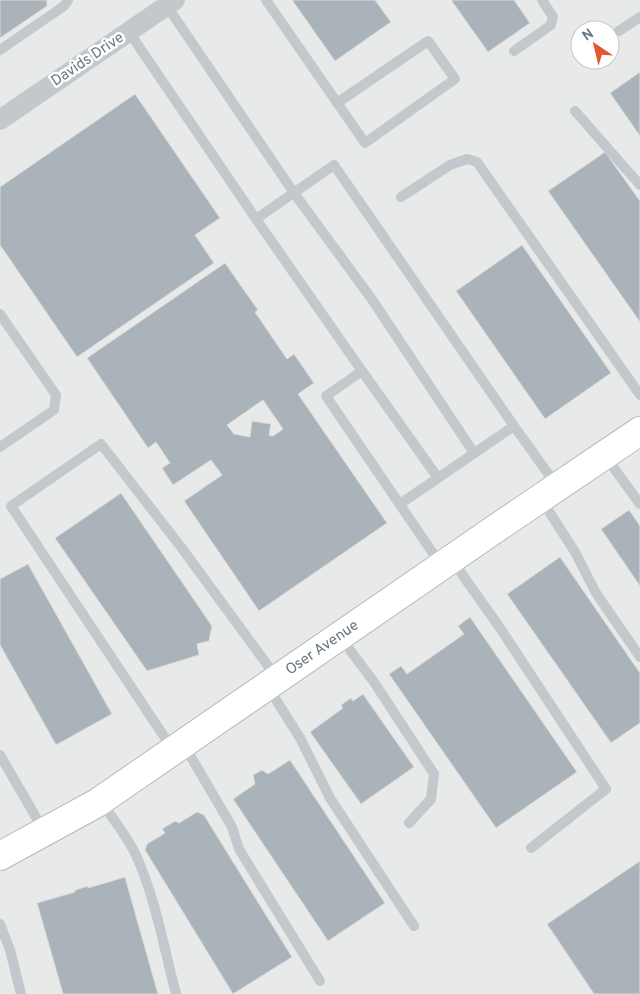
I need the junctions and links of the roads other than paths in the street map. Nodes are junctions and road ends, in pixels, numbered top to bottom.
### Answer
1 (68, 0) edge
2 (266, 0) edge
3 (542, 0) edge
4 (165, 4) edge
5 (640, 18) edge
6 (620, 30) edge
7 (128, 32) junction
8 (0, 50) edge
9 (514, 51) dead end
10 (337, 103) junction
11 (574, 111) dead end
12 (0, 120) edge
13 (640, 185) edge
14 (294, 193) junction
15 (401, 197) dead end
16 (256, 219) junction
17 (0, 314) edge
18 (4, 328) edge
19 (362, 371) junction
20 (640, 395) edge
21 (514, 426) junction
22 (640, 431) edge
23 (0, 447) edge
24 (474, 453) junction
25 (604, 455) junction
26 (438, 478) junction
27 (549, 492) junction
28 (400, 504) junction
29 (640, 504) edge
30 (446, 562) junction
31 (339, 636) junction
32 (640, 657) edge
33 (273, 682) junction
34 (179, 747) junction
35 (0, 755) edge
36 (100, 801) junction
37 (409, 822) dead end
38 (45, 832) junction
39 (531, 848) dead end
40 (0, 856) edge
41 (0, 924) edge
42 (414, 926) dead end
43 (320, 981) dead end
44 (21, 994) edge
45 (176, 994) edge

1 - 8 lane
2 - 10 lane
3 - 9 lane
4 - 7 street, Davids Drive
4 - 14 lane
5 - 6 lane
7 - 12 street, Davids Drive
7 - 16 lane
10 - 10 lane
11 - 13 lane
14 - 16 lane
14 - 21 lane
14 - 24 lane
15 - 20 lane
16 - 19 lane
17 - 18 lane
18 - 23 lane
19 - 26 lane
19 - 28 lane
21 - 24 lane
21 - 27 lane
22 - 25 street, Oser Avenue
24 - 26 lane
25 - 27 street, Oser Avenue
25 - 29 lane
26 - 28 lane
27 - 30 street, Oser Avenue
27 - 32 lane
28 - 30 lane
30 - 31 street, Oser Avenue
30 - 39 lane
31 - 33 street, Oser Avenue
31 - 37 lane
33 - 34 street, Oser Avenue
33 - 34 lane
33 - 42 lane
34 - 36 street, Oser Avenue
34 - 43 lane
35 - 38 lane
36 - 38 street, Oser Avenue
36 - 45 lane
38 - 40 street, Oser Avenue
41 - 44 lane

